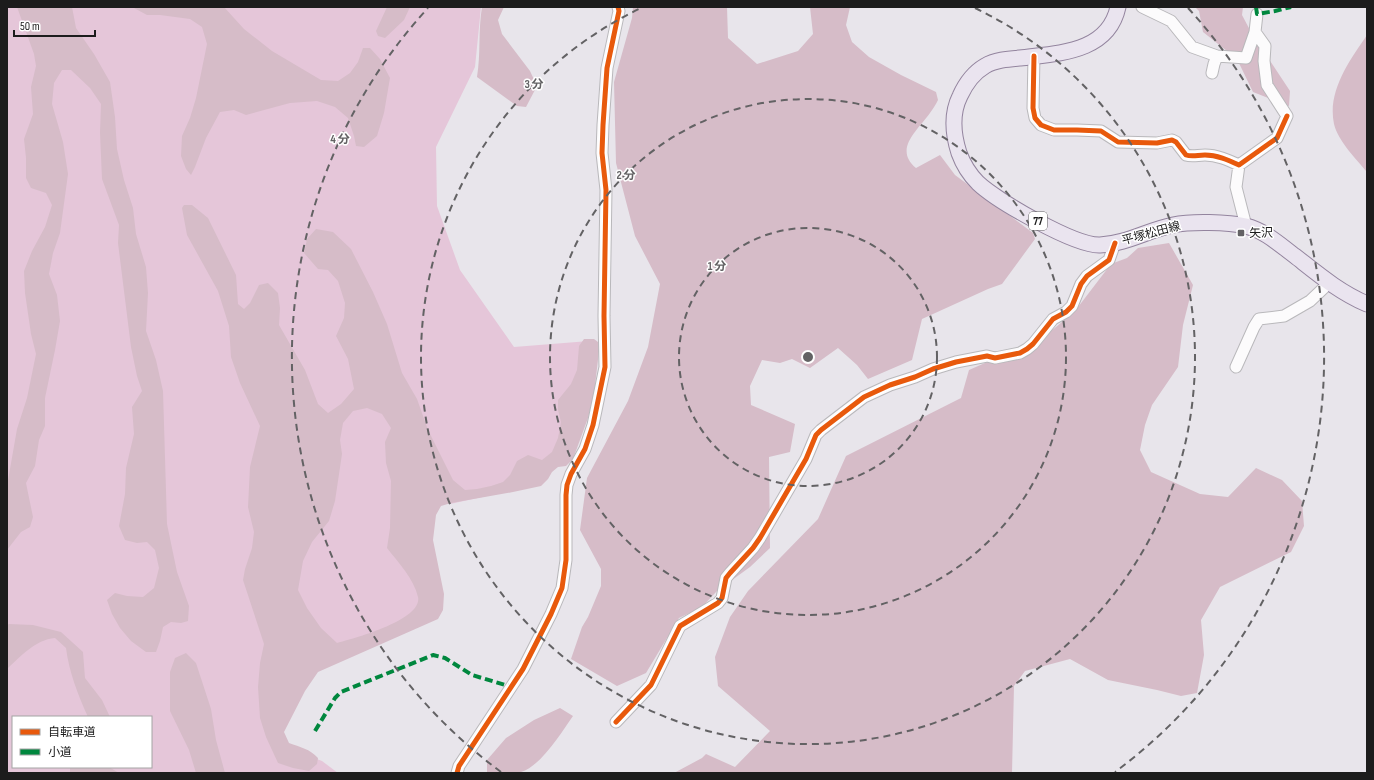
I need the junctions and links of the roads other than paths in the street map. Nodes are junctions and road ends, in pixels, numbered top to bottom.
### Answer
1 (618, 7) edge
2 (1118, 7) edge
3 (1142, 7) edge
4 (1257, 14) dead end
5 (1255, 32) junction
6 (1034, 56) junction
7 (1217, 56) junction
8 (1212, 73) dead end
9 (1239, 164) junction
10 (1246, 226) junction
11 (1115, 243) junction
12 (1329, 283) junction
13 (1367, 304) edge
14 (1236, 367) dead end
15 (616, 722) dead end
16 (456, 773) edge

1 - 16 street
2 - 6 main road, 平塚松田線 / 77
3 - 7 street
4 - 5 street
5 - 7 street
5 - 9 street
6 - 9 street
6 - 11 main road, 平塚松田線 / 77
7 - 8 street
9 - 10 street
10 - 11 main road, 平塚松田線 / 77
10 - 12 main road, 平塚松田線 / 77
11 - 15 street
12 - 13 main road, 平塚松田線 / 77
12 - 14 street

